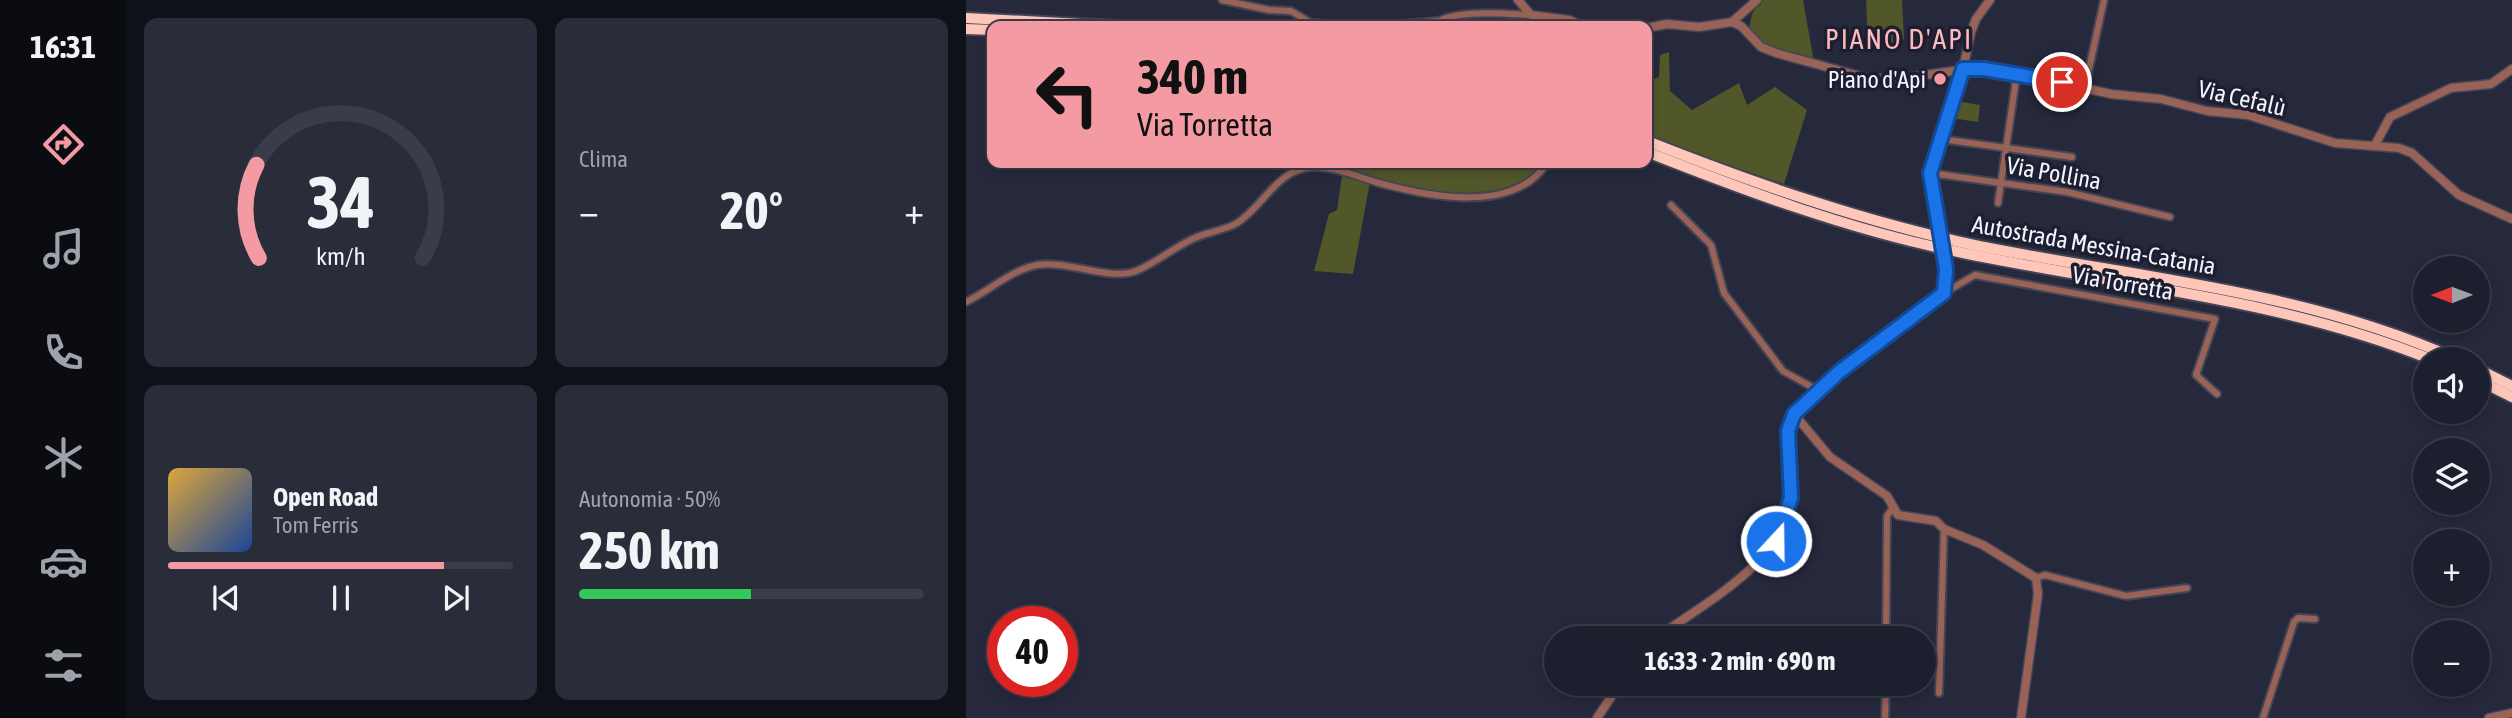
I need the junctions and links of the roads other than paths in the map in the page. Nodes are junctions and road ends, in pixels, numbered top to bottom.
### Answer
1 (1222, 0) edge
2 (1518, 0) edge
3 (1990, 0) edge
4 (2104, 0) edge
5 (1756, 1) edge
6 (1746, 12) junction
7 (1531, 15) junction
8 (966, 18) edge
9 (1023, 21) edge
10 (1308, 21) edge
11 (1445, 21) edge
12 (1571, 21) edge
13 (1732, 22) junction
14 (1652, 26) edge
15 (1743, 28) junction
16 (966, 29) edge
17 (987, 30) edge
18 (1963, 69) junction
19 (2512, 69) edge
20 (2017, 74) junction
21 (2085, 87) junction
22 (1941, 139) junction
23 (1652, 143) edge
24 (2375, 145) junction
25 (2006, 147) junction
26 (1652, 154) edge
27 (2072, 157) dead end
28 (1301, 168) edge
29 (1325, 168) edge
30 (1543, 168) edge
31 (1930, 173) junction
32 (2001, 183) junction
33 (1998, 203) dead end
34 (1671, 205) dead end
35 (2170, 217) dead end
36 (2512, 219) edge
37 (1944, 293) junction
38 (966, 302) edge
39 (2425, 347) edge
40 (2413, 353) edge
41 (2490, 375) edge
42 (2490, 386) edge
43 (2512, 386) edge
44 (1819, 391) junction
45 (2217, 394) dead end
46 (2512, 397) edge
47 (1794, 414) junction
48 (1892, 509) junction
49 (1944, 529) junction
50 (2036, 579) junction
51 (2187, 588) dead end
52 (2315, 618) dead end
53 (1672, 626) edge
54 (1886, 626) edge
55 (1940, 693) dead end
56 (1612, 696) edge
57 (1886, 696) edge
58 (2512, 713) edge
59 (1597, 718) edge
60 (1885, 718) edge
61 (2021, 718) edge
62 (2263, 718) edge
63 (2489, 718) edge

1 - 10 street
2 - 7 street
3 - 18 street
4 - 21 street
5 - 6 street
5 - 15 street
6 - 13 street
6 - 15 street
7 - 11 street
7 - 12 street
8 - 9 highway
13 - 14 street
13 - 15 street, Via Cefalù
15 - 18 street, Via Cefalù
16 - 17 highway
18 - 20 street, Via Cefalù
18 - 22 street
19 - 24 street
20 - 21 street, Via Cefalù
20 - 25 street
21 - 24 street, Via Cefalù
22 - 25 street
22 - 31 street
23 - 39 highway, Autostrada Messina-Catania
24 - 36 street, Via Cefalù
25 - 27 street
25 - 32 street
26 - 40 highway, Autostrada Messina-Catania
28 - 38 street
29 - 30 street
31 - 32 street, Via Pollina
31 - 37 street, bridge
32 - 33 street
32 - 35 street, Via Pollina
34 - 44 street
37 - 44 street, Via Torretta
37 - 45 street, Via Torretta
41 - 43 highway
42 - 46 highway
44 - 47 street, Via Torretta
47 - 48 street
47 - 53 street
48 - 49 street
48 - 54 street
49 - 50 street
49 - 55 street
50 - 51 street
50 - 61 street
52 - 62 street
56 - 59 street
57 - 60 street
58 - 63 street

